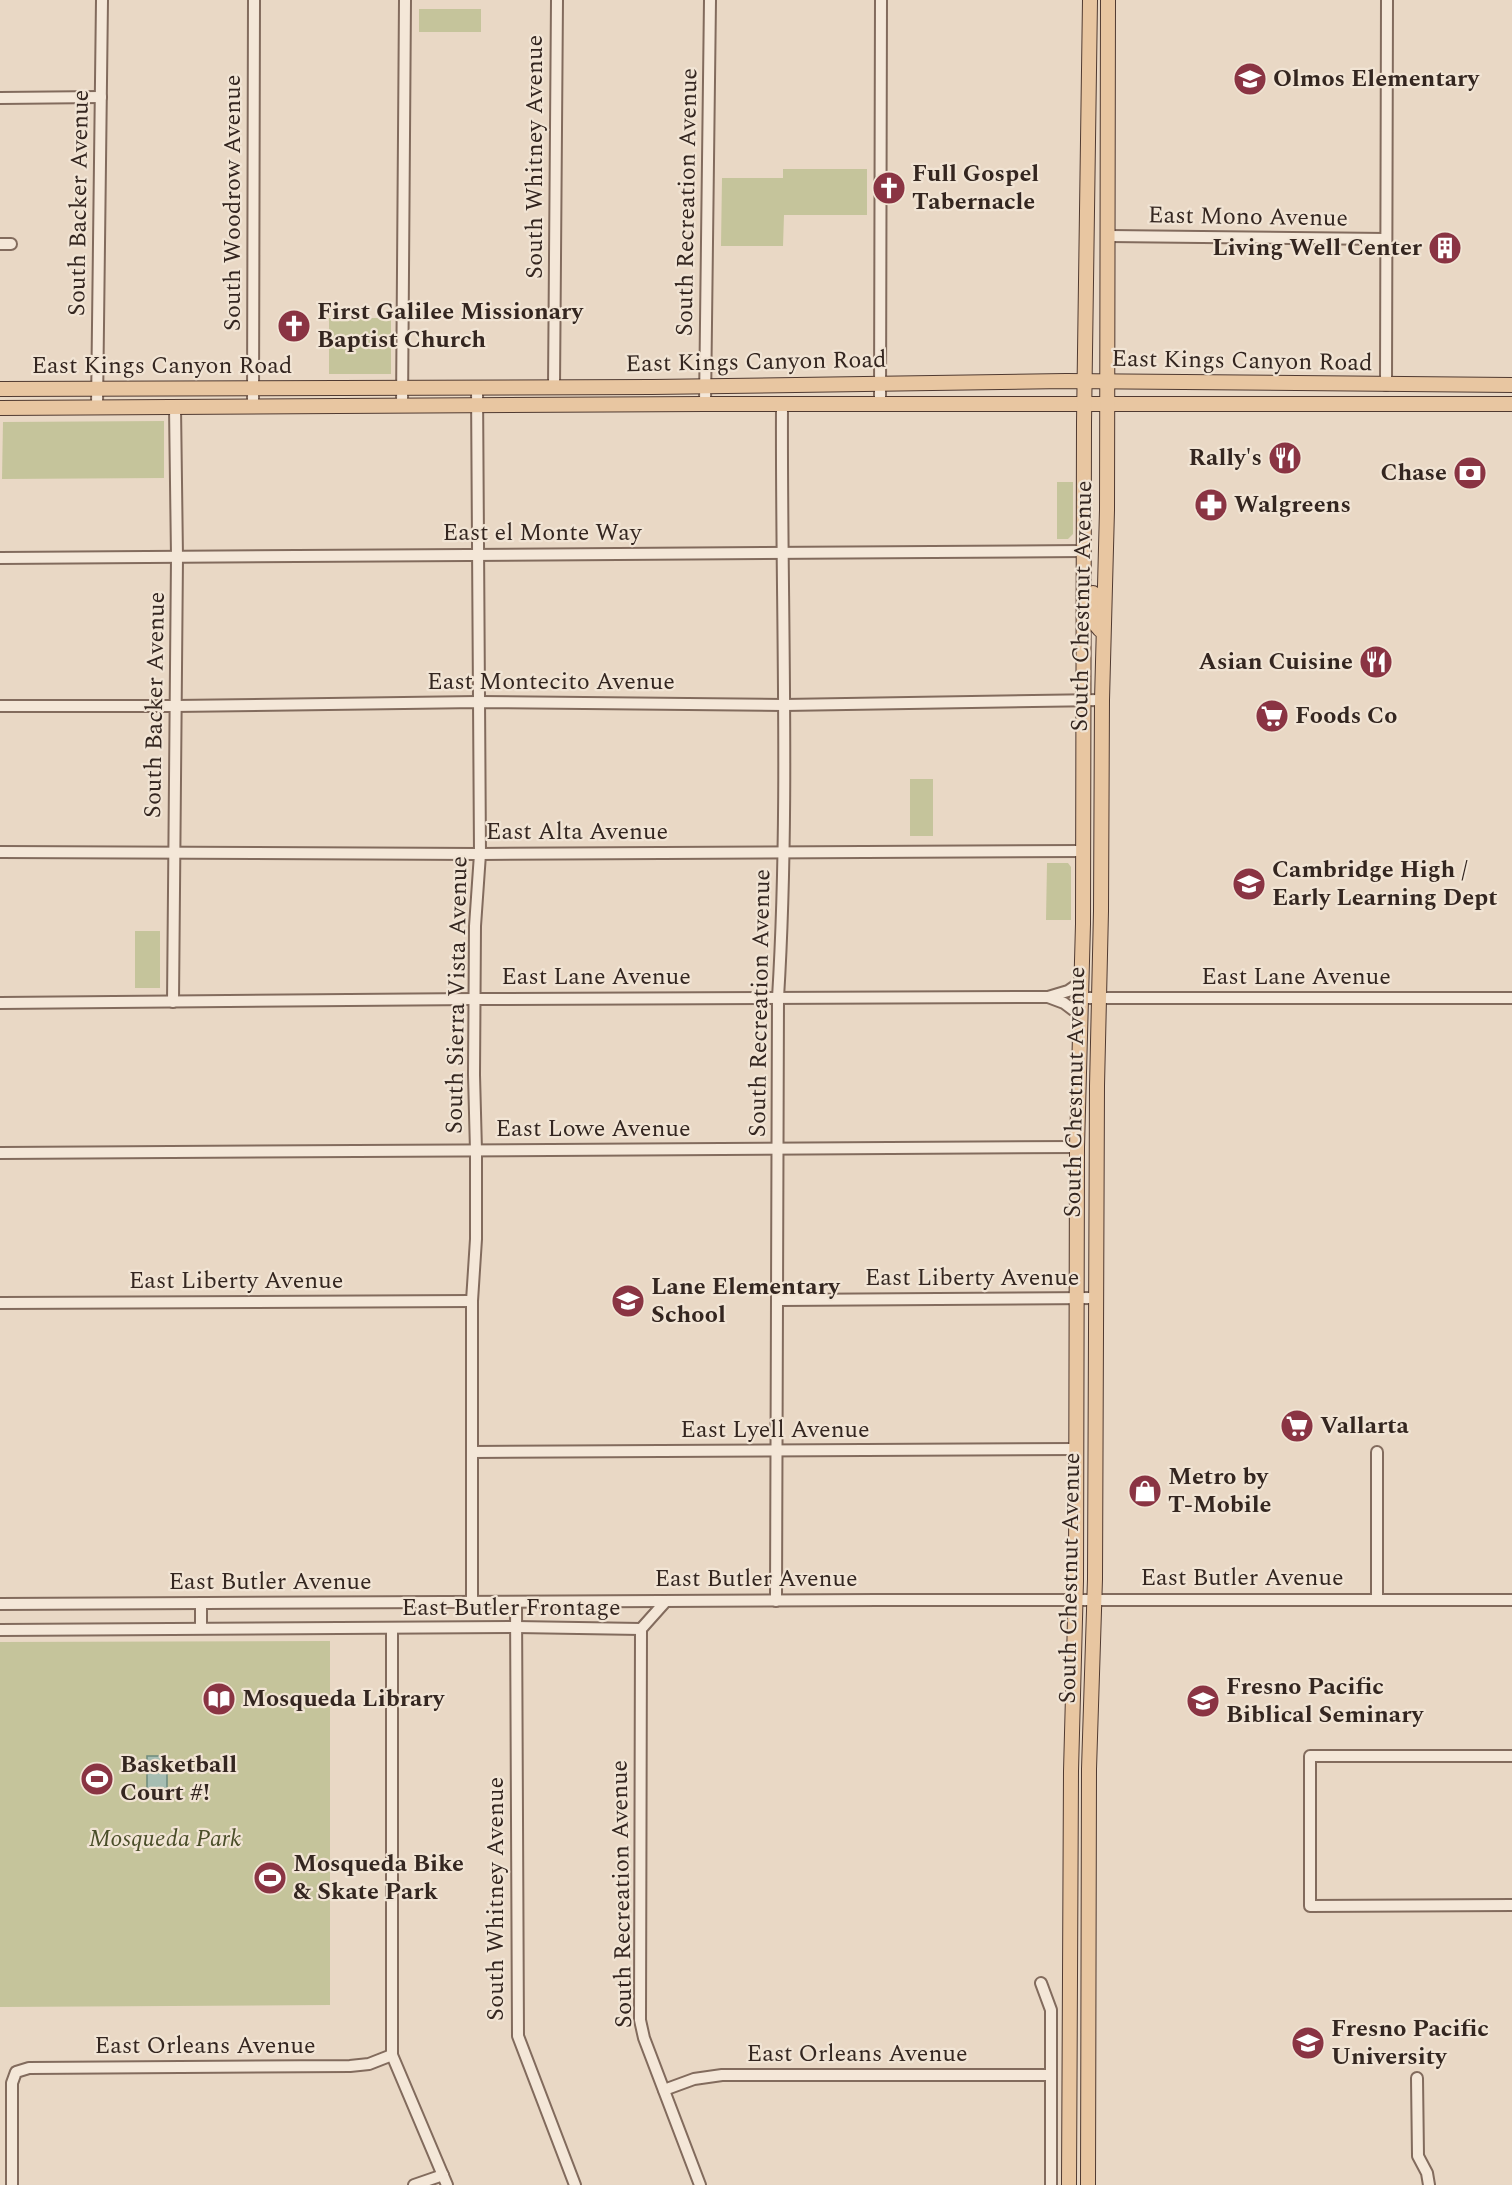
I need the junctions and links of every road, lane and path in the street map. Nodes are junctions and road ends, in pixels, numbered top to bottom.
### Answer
1 (102, 0) edge
2 (254, 0) edge
3 (405, 0) edge
4 (557, 0) edge
5 (710, 0) edge
6 (881, 0) edge
7 (1090, 0) edge
8 (1108, 0) edge
9 (1387, 0) edge
10 (1089, 87) junction
11 (1108, 87) junction
12 (101, 97) junction
13 (0, 99) edge
14 (1109, 236) junction
15 (1386, 239) junction
16 (1085, 381) junction
17 (1107, 381) junction
18 (880, 383) junction
19 (1386, 385) junction
20 (1512, 385) edge
21 (705, 386) junction
22 (402, 387) junction
23 (477, 387) junction
24 (554, 387) junction
25 (253, 388) junction
26 (0, 389) edge
27 (98, 389) junction
28 (1085, 403) junction
29 (1107, 403) junction
30 (705, 404) junction
31 (880, 404) junction
32 (1512, 404) edge
33 (782, 405) junction
34 (253, 406) junction
35 (402, 406) junction
36 (477, 406) junction
37 (97, 407) junction
38 (175, 407) junction
39 (0, 408) edge
40 (1084, 551) junction
41 (477, 554) junction
42 (781, 554) junction
43 (177, 557) junction
44 (0, 558) edge
45 (1103, 632) junction
46 (1083, 700) junction
47 (1102, 700) junction
48 (478, 702) junction
49 (784, 705) junction
50 (0, 706) edge
51 (175, 706) junction
52 (174, 851) junction
53 (783, 851) junction
54 (1083, 851) junction
55 (0, 852) edge
56 (480, 854) junction
57 (1081, 982) junction
58 (1048, 997) junction
59 (778, 998) junction
60 (1080, 998) junction
61 (1098, 998) junction
62 (1512, 998) edge
63 (475, 999) junction
64 (173, 1002) junction
65 (0, 1003) edge
66 (1080, 1015) junction
67 (1078, 1105) junction
68 (1077, 1147) junction
69 (778, 1149) junction
70 (476, 1151) junction
71 (0, 1153) edge
72 (1096, 1187) junction
73 (1077, 1298) junction
74 (1095, 1298) junction
75 (472, 1300) junction
76 (778, 1300) junction
77 (0, 1303) edge
78 (1077, 1449) junction
79 (777, 1451) junction
80 (472, 1452) junction
81 (1377, 1452) dead end
82 (1076, 1599) junction
83 (1094, 1599) junction
84 (1377, 1600) junction
85 (1512, 1600) edge
86 (666, 1601) junction
87 (776, 1601) junction
88 (472, 1602) junction
89 (516, 1602) junction
90 (0, 1604) edge
91 (201, 1604) junction
92 (201, 1628) junction
93 (392, 1628) junction
94 (516, 1628) junction
95 (641, 1629) junction
96 (0, 1630) edge
97 (1512, 1756) edge
98 (1512, 1905) edge
99 (1041, 1983) dead end
100 (392, 2055) junction
101 (1051, 2075) junction
102 (1417, 2078) dead end
103 (664, 2090) junction
104 (445, 2180) edge
105 (12, 2185) edge
106 (414, 2185) edge
107 (575, 2185) edge
108 (700, 2185) edge
109 (1051, 2185) edge
110 (1069, 2185) edge
111 (1088, 2185) edge
112 (1430, 2185) edge

1 - 12 street, South Backer Avenue
2 - 25 street, South Woodrow Avenue
3 - 22 street
4 - 24 street, South Whitney Avenue
5 - 21 street, South Recreation Avenue
6 - 18 street
7 - 10 main road, South Chestnut Avenue
8 - 11 main road, South Chestnut Avenue
9 - 15 street
10 - 11 main road
10 - 16 main road, South Chestnut Avenue
11 - 14 main road, South Chestnut Avenue
12 - 13 street
12 - 27 street, South Backer Avenue
14 - 15 street, East Mono Avenue
14 - 17 main road, South Chestnut Avenue
15 - 19 street
16 - 17 main road, East Kings Canyon Road
16 - 18 main road, East Kings Canyon Road
16 - 28 main road, South Chestnut Avenue
17 - 19 main road, East Kings Canyon Road
17 - 29 main road, South Chestnut Avenue
18 - 21 main road, East Kings Canyon Road
18 - 31 street
19 - 20 main road, East Kings Canyon Road
21 - 24 main road, East Kings Canyon Road
21 - 30 street, South Recreation Avenue
22 - 23 main road, East Kings Canyon Road
22 - 25 main road, East Kings Canyon Road
22 - 35 street
23 - 24 main road, East Kings Canyon Road
23 - 36 street, South Sierra Vista Avenue
25 - 27 main road, East Kings Canyon Road
25 - 34 street, South Woodrow Avenue
26 - 27 main road, East Kings Canyon Road
27 - 37 street, South Backer Avenue
28 - 29 main road, East Kings Canyon Road
28 - 31 main road, East Kings Canyon Road
28 - 40 main road, South Chestnut Avenue
29 - 32 main road, East Kings Canyon Road
29 - 45 main road, South Chestnut Avenue
30 - 33 main road, East Kings Canyon Road
30 - 36 main road, East Kings Canyon Road
31 - 33 main road, East Kings Canyon Road
33 - 42 street, South Recreation Avenue
34 - 35 main road, East Kings Canyon Road
34 - 38 main road, East Kings Canyon Road
35 - 36 main road, East Kings Canyon Road
36 - 41 street, South Sierra Vista Avenue
37 - 38 main road, East Kings Canyon Road
37 - 39 main road, East Kings Canyon Road
38 - 43 street, South Backer Avenue
40 - 42 street, East el Monte Way
40 - 45 main road
40 - 46 main road, South Chestnut Avenue
41 - 42 street, East el Monte Way
41 - 43 street, East el Monte Way
41 - 48 street, South Sierra Vista Avenue
42 - 49 street, South Recreation Avenue
43 - 44 street, East el Monte Way
43 - 51 street, South Backer Avenue
45 - 47 main road, South Chestnut Avenue
46 - 47 street, East Montecito Avenue
46 - 49 street, East Montecito Avenue
46 - 54 main road, South Chestnut Avenue
47 - 61 main road, South Chestnut Avenue
48 - 49 street, East Montecito Avenue
48 - 51 street, East Montecito Avenue
48 - 56 street, South Sierra Vista Avenue
49 - 53 street, South Recreation Avenue
50 - 51 street, East Montecito Avenue
51 - 52 street, South Backer Avenue
52 - 55 street, East Alta Avenue
52 - 56 street, East Alta Avenue
52 - 64 street, South Backer Avenue
53 - 54 street, East Alta Avenue
53 - 56 street, East Alta Avenue
53 - 59 street, South Recreation Avenue
54 - 57 main road, South Chestnut Avenue
56 - 63 street, South Sierra Vista Avenue
57 - 58 street, East Lane Avenue
57 - 60 main road, South Chestnut Avenue
58 - 59 street, East Lane Avenue
58 - 66 street, East Lane Avenue
59 - 63 street, East Lane Avenue
59 - 69 street, South Recreation Avenue
60 - 61 street, East Lane Avenue
60 - 66 main road, South Chestnut Avenue
61 - 62 street, East Lane Avenue
61 - 72 main road, South Chestnut Avenue
63 - 64 street, East Lane Avenue
63 - 70 street, South Sierra Vista Avenue
64 - 65 street, East Lane Avenue
66 - 67 main road, South Chestnut Avenue
67 - 68 main road, South Chestnut Avenue
67 - 72 main road
68 - 69 street, East Lowe Avenue
68 - 73 main road, South Chestnut Avenue
69 - 70 street, East Lowe Avenue
69 - 76 street, South Recreation Avenue
70 - 71 street, East Lowe Avenue
70 - 75 street, South Sierra Vista Avenue
72 - 74 main road, South Chestnut Avenue
73 - 74 street, East Liberty Avenue
73 - 76 street, East Liberty Avenue
73 - 78 main road, South Chestnut Avenue
74 - 83 main road, South Chestnut Avenue
75 - 77 street, East Liberty Avenue
75 - 80 street, South Sierra Vista Avenue
76 - 79 street, South Recreation Avenue
78 - 79 street, East Lyell Avenue
78 - 82 main road, South Chestnut Avenue
79 - 80 street, East Lyell Avenue
79 - 87 street, South Recreation Avenue
80 - 88 street, South Sierra Vista Avenue
81 - 84 street
82 - 83 street, East Butler Avenue
82 - 87 street, East Butler Avenue
82 - 110 main road, South Chestnut Avenue
83 - 84 street, East Butler Avenue
83 - 111 main road, South Chestnut Avenue
84 - 85 street, East Butler Avenue
86 - 87 street, East Butler Avenue
86 - 89 street, East Butler Avenue
86 - 95 street
88 - 89 street, East Butler Avenue
88 - 91 street, East Butler Avenue
89 - 94 street, South Whitney Avenue
90 - 91 street, East Butler Avenue
91 - 92 street
92 - 93 street, East Butler Frontage
92 - 96 street, East Butler Frontage
93 - 94 street, East Butler Frontage
93 - 100 street
94 - 95 street, East Butler Frontage
94 - 107 street, South Whitney Avenue
95 - 103 street, South Recreation Avenue
97 - 98 street
99 - 101 street
100 - 104 street
100 - 105 street, East Orleans Avenue
101 - 103 street, East Orleans Avenue
101 - 109 street
102 - 112 street
103 - 108 street, South Recreation Avenue
104 - 106 street

